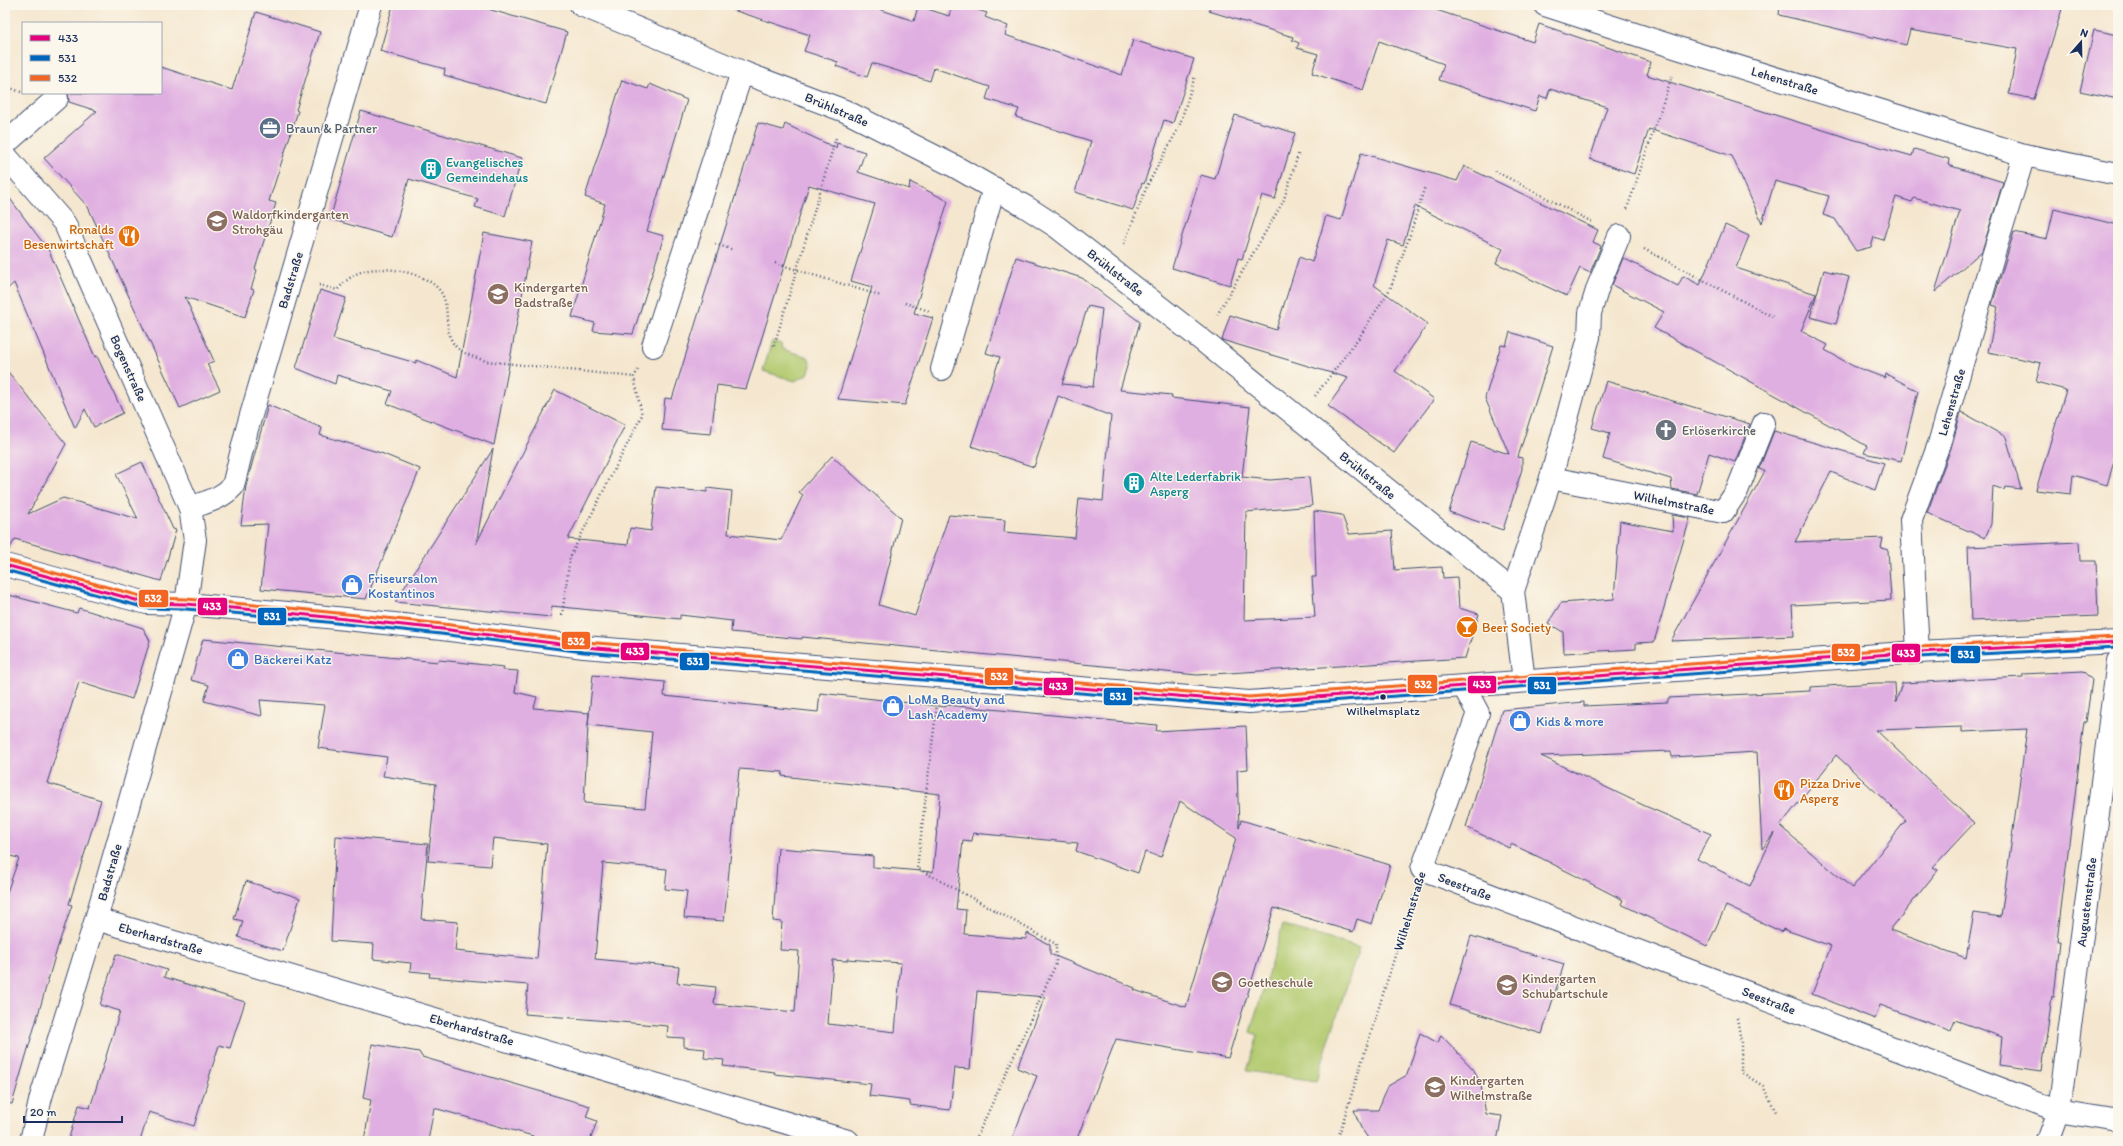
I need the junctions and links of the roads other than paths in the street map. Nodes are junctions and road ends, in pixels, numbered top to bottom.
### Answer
1 (371, 5) edge
2 (581, 5) edge
3 (1545, 5) edge
4 (742, 72) junction
5 (57, 98) dead end
6 (5, 144) edge
7 (5, 155) edge
8 (2024, 155) junction
9 (2118, 174) edge
10 (994, 188) junction
11 (1619, 236) road end
12 (653, 346) dead end
13 (942, 369) dead end
14 (1764, 422) dead end
15 (1551, 478) junction
16 (190, 508) junction
17 (5, 565) edge
18 (1513, 591) junction
19 (186, 604) junction
20 (2118, 642) edge
21 (1918, 652) junction
22 (2118, 661) edge
23 (1524, 681) junction
24 (1464, 686) junction
25 (1422, 869) joint
26 (96, 918) junction
27 (2059, 1110) junction
28 (2118, 1121) edge
29 (30, 1141) edge
30 (848, 1141) edge
31 (2048, 1141) edge

1 - 16 street, Badstraße
2 - 4 street, Brühlstraße
3 - 8 street, Lehenstraße
4 - 10 street, Brühlstraße
4 - 12 street
5 - 6 street
7 - 16 street, Bogenstraße
8 - 9 street, Lehenstraße
8 - 21 street, Lehenstraße
10 - 13 street
10 - 18 street, Brühlstraße
11 - 15 street
14 - 15 street, Wilhelmstraße
15 - 18 street
16 - 19 street, Bogenstraße
17 - 19 street
18 - 23 street
19 - 24 street
19 - 26 street, Badstraße
20 - 21 street
21 - 23 street
22 - 27 street, Augustenstraße
23 - 24 street
24 - 25 street, Wilhelmstraße
25 - 27 street, Seestraße
26 - 29 street, Badstraße
26 - 30 street, Eberhardstraße
27 - 28 street, Seestraße
27 - 31 street, Augustenstraße

